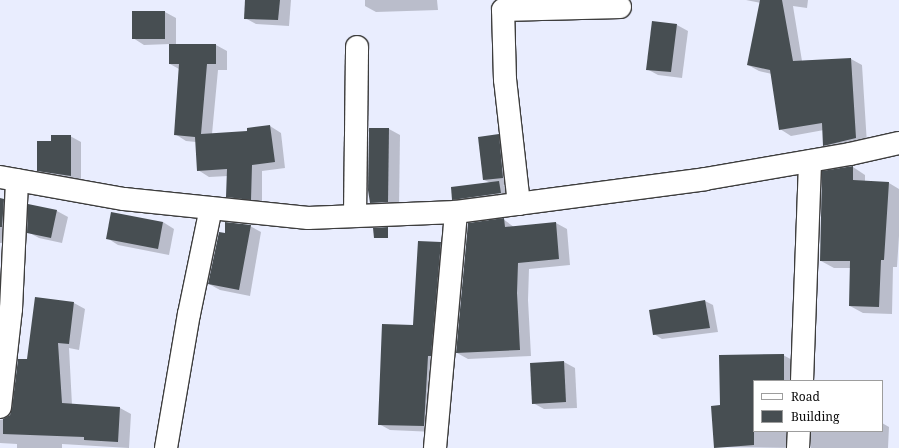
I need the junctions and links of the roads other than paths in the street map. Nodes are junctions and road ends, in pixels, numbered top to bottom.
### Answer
1 (501, 5) edge
2 (620, 7) dead end
3 (357, 47) dead end
4 (899, 143) edge
5 (810, 161) junction
6 (8, 179) edge
7 (519, 204) junction
8 (211, 208) junction
9 (456, 212) junction
10 (355, 216) junction
11 (802, 380) edge
12 (0, 407) edge
13 (799, 432) edge
14 (166, 448) edge
15 (435, 448) edge
16 (798, 448) edge

1 - 2 street
1 - 7 street
3 - 10 street
4 - 5 street
5 - 7 street
5 - 11 street
6 - 8 street
6 - 12 street
7 - 9 street
8 - 10 street
8 - 14 street
9 - 10 street
9 - 15 street
13 - 16 street

